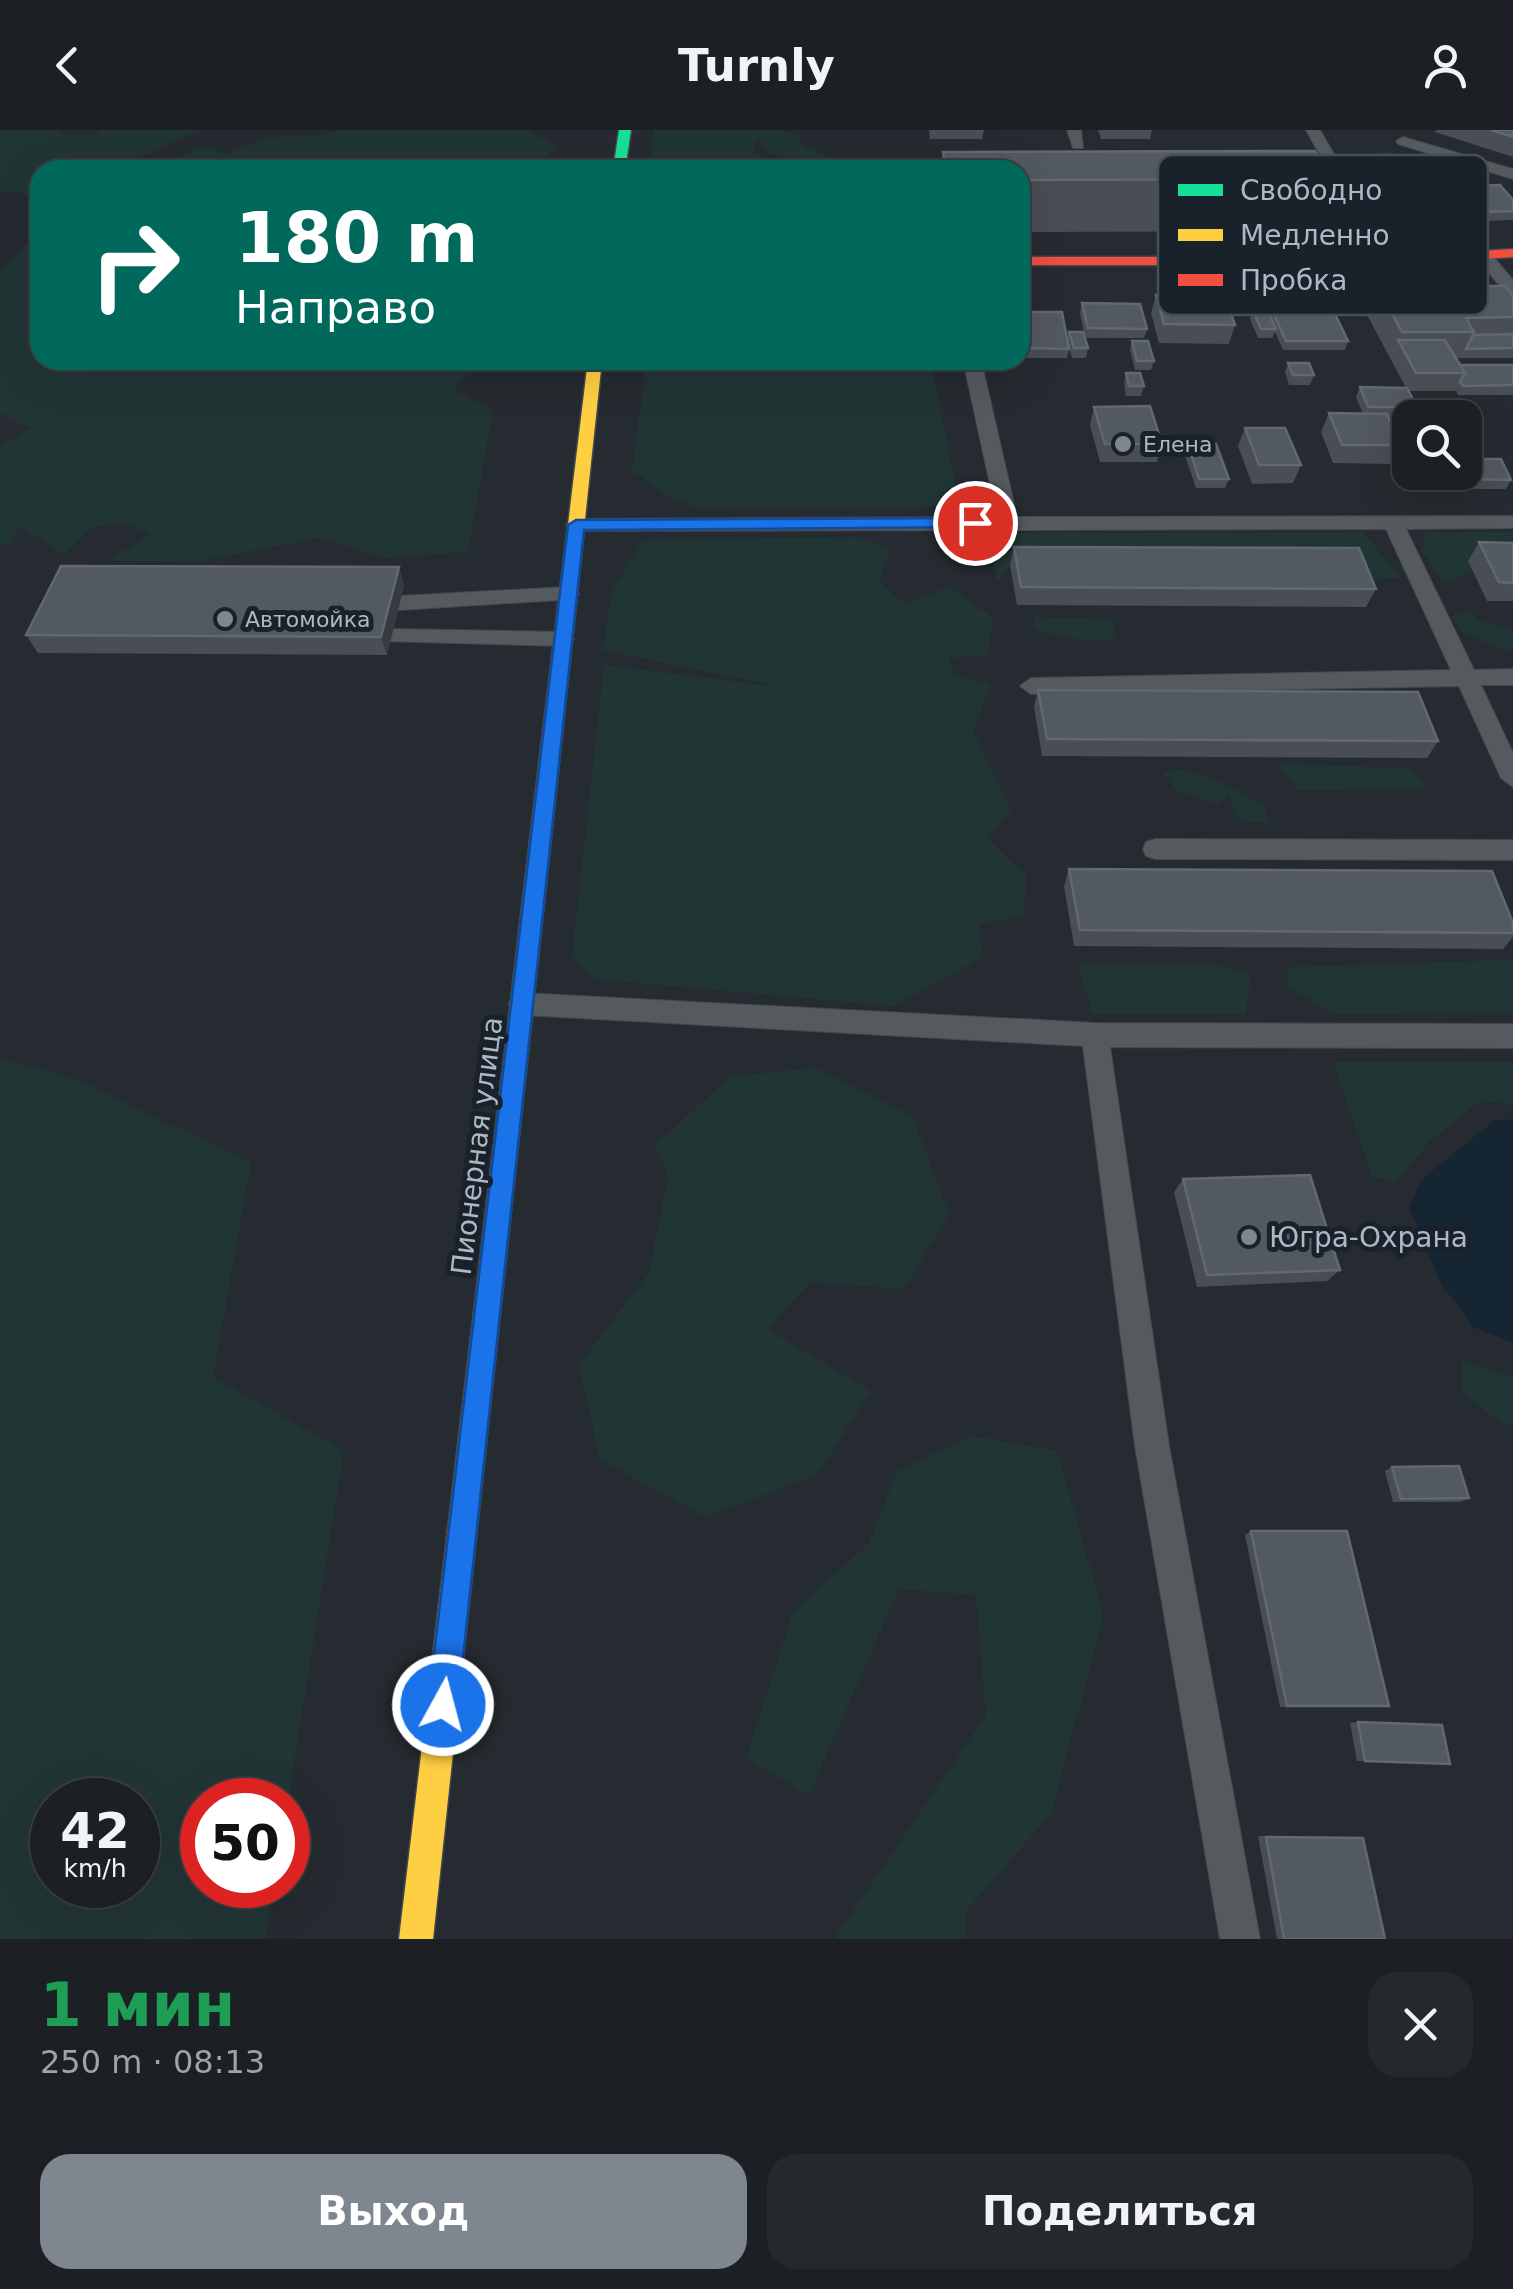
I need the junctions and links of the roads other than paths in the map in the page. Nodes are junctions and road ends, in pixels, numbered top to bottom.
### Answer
1 (625, 130) edge
2 (1313, 130) edge
3 (1402, 141) dead end
4 (1327, 155) edge
5 (1449, 155) edge
6 (620, 160) edge
7 (1488, 167) edge
8 (1513, 174) edge
9 (1513, 253) edge
10 (1488, 256) edge
11 (1030, 260) edge
12 (1158, 260) edge
13 (1488, 261) edge
14 (1513, 290) edge
15 (594, 370) edge
16 (974, 370) edge
17 (1393, 522) junction
18 (1513, 522) edge
19 (1008, 523) junction
20 (576, 525) junction
21 (568, 594) junction
22 (463, 600) junction
23 (399, 603) edge
24 (391, 636) edge
25 (459, 637) junction
26 (563, 639) junction
27 (1466, 677) junction
28 (1513, 677) edge
29 (1031, 686) dead end
30 (1513, 778) edge
31 (1155, 849) dead end
32 (1513, 850) edge
33 (523, 1004) junction
34 (1095, 1035) junction
35 (1513, 1036) edge
36 (416, 1939) edge
37 (1240, 1939) edge

1 - 6 main road
2 - 4 lane
3 - 5 lane
7 - 8 lane
9 - 10 main road
11 - 12 main road
13 - 14 lane
15 - 20 main road, Пионерная улица
16 - 19 lane
17 - 18 lane
17 - 19 lane
17 - 27 lane
19 - 20 lane
20 - 21 main road, Пионерная улица
21 - 22 lane
21 - 26 main road, Пионерная улица
22 - 23 lane
22 - 25 lane
24 - 25 lane
25 - 26 lane
26 - 33 main road, Пионерная улица
27 - 28 lane
27 - 29 lane
27 - 30 lane
31 - 32 lane
33 - 34 lane
33 - 36 main road, Пионерная улица
34 - 35 lane
34 - 37 lane

